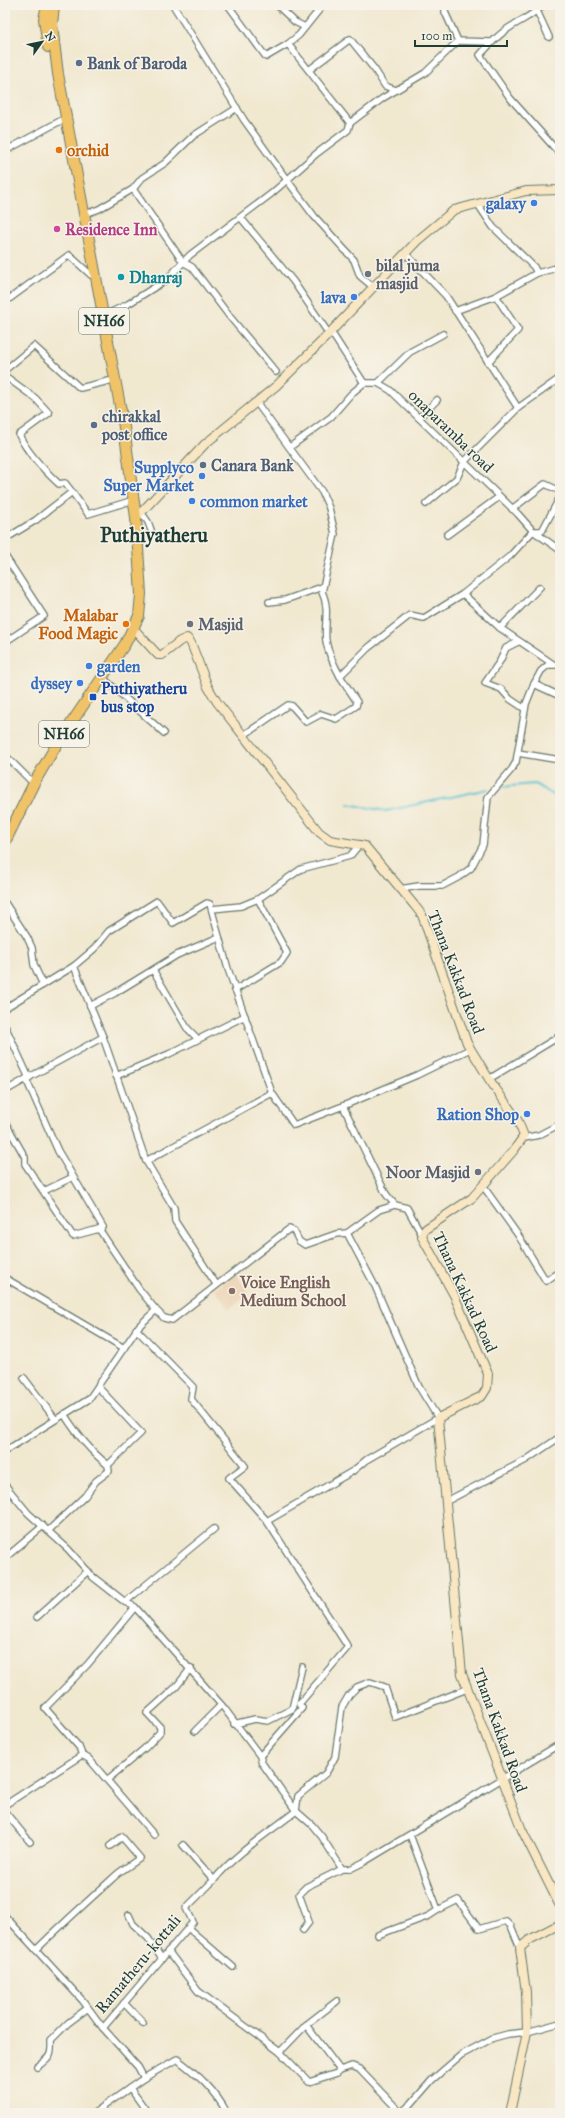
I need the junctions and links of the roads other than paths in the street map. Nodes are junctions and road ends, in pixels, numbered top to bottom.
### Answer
1 (54, 5) edge
2 (172, 5) edge
3 (228, 5) edge
4 (277, 5) edge
5 (323, 5) edge
6 (445, 5) edge
7 (543, 5) edge
8 (45, 8) edge
9 (537, 11) junction
10 (52, 25) junction
11 (305, 27) junction
12 (549, 37) dead end
13 (458, 41) junction
14 (491, 42) junction
15 (288, 44) junction
16 (310, 70) junction
17 (396, 90) junction
18 (237, 108) junction
19 (64, 119) junction
20 (350, 123) junction
21 (5, 151) edge
22 (560, 154) edge
23 (287, 180) junction
24 (133, 189) junction
25 (560, 190) edge
26 (477, 203) junction
27 (85, 214) junction
28 (241, 218) junction
29 (405, 253) junction
30 (183, 262) junction
31 (560, 266) edge
32 (537, 273) junction
33 (93, 275) junction
34 (373, 287) junction
35 (496, 296) junction
36 (5, 302) edge
37 (455, 311) junction
38 (103, 316) junction
39 (330, 333) junction
40 (443, 334) dead end
41 (488, 362) junction
42 (5, 370) edge
43 (276, 372) dead end
44 (5, 376) edge
45 (560, 378) edge
46 (111, 380) junction
47 (364, 383) junction
48 (378, 383) junction
49 (437, 400) dead end
50 (256, 402) junction
51 (518, 408) junction
52 (419, 418) junction
53 (290, 447) junction
54 (464, 462) junction
55 (560, 490) edge
56 (72, 492) junction
57 (560, 496) edge
58 (499, 497) junction
59 (130, 501) junction
60 (426, 504) dead end
61 (512, 509) junction
62 (138, 515) junction
63 (151, 530) dead end
64 (533, 531) junction
65 (447, 535) dead end
66 (5, 539) edge
67 (560, 550) edge
68 (5, 556) edge
69 (322, 587) junction
70 (540, 587) dead end
71 (463, 594) junction
72 (269, 602) dead end
73 (134, 626) junction
74 (500, 628) junction
75 (5, 642) edge
76 (518, 642) junction
77 (554, 664) junction
78 (560, 665) edge
79 (340, 676) junction
80 (102, 677) junction
81 (534, 684) junction
82 (560, 696) edge
83 (525, 709) junction
84 (164, 733) dead end
85 (244, 735) junction
86 (518, 752) junction
87 (5, 755) edge
88 (560, 760) edge
89 (32, 782) junction
90 (5, 830) edge
91 (5, 842) edge
92 (360, 844) junction
93 (400, 889) junction
94 (258, 899) junction
95 (5, 903) edge
96 (212, 909) junction
97 (220, 937) junction
98 (74, 966) junction
99 (153, 970) junction
100 (43, 985) junction
101 (235, 990) junction
102 (90, 1006) junction
103 (5, 1008) edge
104 (245, 1016) junction
105 (5, 1026) edge
106 (560, 1036) edge
107 (103, 1037) junction
108 (198, 1039) junction
109 (470, 1049) junction
110 (116, 1076) junction
111 (28, 1079) junction
112 (488, 1079) junction
113 (5, 1091) edge
114 (272, 1093) junction
115 (343, 1106) junction
116 (5, 1122) edge
117 (560, 1124) edge
118 (524, 1138) junction
119 (146, 1160) junction
120 (73, 1177) junction
121 (483, 1186) junction
122 (44, 1191) junction
123 (395, 1205) junction
124 (98, 1230) junction
125 (347, 1233) junction
126 (421, 1233) junction
127 (560, 1272) edge
128 (5, 1278) edge
129 (216, 1284) junction
130 (156, 1310) junction
131 (136, 1329) junction
132 (124, 1348) junction
133 (24, 1378) dead end
134 (98, 1387) junction
135 (64, 1414) junction
136 (438, 1418) junction
137 (55, 1419) junction
138 (560, 1437) edge
139 (5, 1451) edge
140 (108, 1465) junction
141 (5, 1484) edge
142 (446, 1502) junction
143 (267, 1521) junction
144 (43, 1526) junction
145 (214, 1529) dead end
146 (48, 1531) junction
147 (5, 1558) edge
148 (88, 1571) junction
149 (125, 1602) junction
150 (135, 1607) junction
151 (37, 1617) dead end
152 (302, 1667) dead end
153 (191, 1668) junction
154 (467, 1689) junction
155 (222, 1705) junction
156 (234, 1724) junction
157 (195, 1731) dead end
158 (560, 1744) edge
159 (82, 1755) junction
160 (260, 1756) junction
161 (503, 1779) junction
162 (107, 1780) junction
163 (5, 1804) edge
164 (296, 1811) junction
165 (5, 1812) edge
166 (154, 1835) dead end
167 (410, 1835) junction
168 (30, 1842) dead end
169 (183, 1845) dead end
170 (110, 1846) dead end
171 (342, 1870) junction
172 (214, 1880) junction
173 (560, 1906) edge
174 (438, 1910) junction
175 (129, 1915) dead end
176 (5, 1916) edge
177 (560, 1924) edge
178 (188, 1928) junction
179 (303, 1930) dead end
180 (378, 1935) dead end
181 (520, 1948) junction
182 (36, 1950) junction
183 (168, 1951) junction
184 (162, 1958) junction
185 (233, 1967) dead end
186 (337, 2001) dead end
187 (124, 2003) junction
188 (88, 2008) junction
189 (143, 2023) dead end
190 (560, 2023) edge
191 (306, 2025) junction
192 (103, 2028) junction
193 (527, 2032) junction
194 (280, 2052) junction
195 (38, 2067) dead end
196 (340, 2070) junction
197 (144, 2078) junction
198 (130, 2088) junction
199 (94, 2113) edge
200 (148, 2113) edge
201 (227, 2113) edge
202 (401, 2113) edge
203 (510, 2113) edge

1 - 10 highway, NH66
2 - 18 street
3 - 15 street
4 - 11 street
5 - 11 street
6 - 13 street
7 - 9 street
8 - 10 highway
8 - 19 highway, NH66
9 - 12 street
9 - 14 street
10 - 19 highway, NH66
11 - 15 street
13 - 14 street
13 - 17 street
14 - 22 street
15 - 16 street
16 - 17 street
16 - 20 street
17 - 20 street
18 - 23 street
18 - 24 street
19 - 21 street
19 - 27 highway, NH66
19 - 33 highway, NH66
20 - 23 street
23 - 28 street
23 - 34 street
24 - 27 street
24 - 30 street
25 - 26 main road
26 - 29 main road
26 - 32 street
27 - 33 highway, NH66
28 - 30 street
28 - 39 street
29 - 34 main road
29 - 37 street
30 - 38 street
30 - 43 street
31 - 32 street
32 - 35 street
33 - 36 street
33 - 38 highway, NH66
33 - 46 highway, NH66
34 - 39 main road
35 - 37 street
35 - 41 street
37 - 41 street
38 - 46 highway, NH66
39 - 47 street
39 - 50 main road
40 - 48 street
41 - 51 street
42 - 46 street
44 - 56 street
45 - 51 street
46 - 59 highway, NH66
47 - 48 street
47 - 53 street
48 - 52 street, onaparamba road
49 - 52 street
50 - 53 street
50 - 62 main road
51 - 54 street
52 - 54 street, onaparamba road
53 - 69 street
54 - 58 street, onaparamba road
54 - 60 street
55 - 61 street
56 - 59 street
56 - 66 street
57 - 64 street
58 - 61 street, onaparamba road
58 - 65 street
59 - 62 highway, NH66
59 - 73 highway, NH66
61 - 64 street, onaparamba road
62 - 63 street
62 - 73 highway, NH66
64 - 67 street, onaparamba road
64 - 71 street
68 - 75 street
69 - 72 street
69 - 79 street
70 - 74 street
71 - 74 street
71 - 79 street
73 - 80 highway, NH66
73 - 85 main road
73 - 89 highway, NH66
74 - 76 street
76 - 77 street
76 - 83 street
77 - 78 street
77 - 81 street
79 - 85 street
80 - 84 street
80 - 89 highway, NH66
81 - 82 street
81 - 83 street
83 - 86 street
85 - 92 main road
86 - 88 street
86 - 93 street
87 - 89 street
89 - 90 highway, NH66
89 - 91 highway, NH66
92 - 93 main road, Thana Kakkad Road
92 - 94 street
93 - 109 main road, Thana Kakkad Road
94 - 96 street
94 - 101 street
95 - 100 street
96 - 97 street
96 - 98 street
97 - 99 street
97 - 101 street
98 - 100 street
98 - 102 street
99 - 102 street
99 - 108 street
100 - 103 street
101 - 104 street
102 - 107 street
104 - 108 street
104 - 114 street
105 - 111 street
106 - 112 street
107 - 110 street
107 - 111 street
108 - 110 street
109 - 112 main road, Thana Kakkad Road
109 - 115 street
110 - 119 street
111 - 113 street
111 - 120 street
112 - 118 main road, Thana Kakkad Road
114 - 115 street
114 - 119 street
115 - 123 street
116 - 122 street
117 - 118 street
118 - 121 main road, Thana Kakkad Road
119 - 129 street
120 - 122 street
120 - 124 street
121 - 126 main road, Thana Kakkad Road
121 - 127 street
122 - 124 street
123 - 125 street
123 - 126 street
124 - 130 street
125 - 129 street
125 - 136 street
126 - 136 main road, Thana Kakkad Road
128 - 132 street
129 - 130 street
130 - 131 street
131 - 132 street
131 - 143 street
132 - 134 street
133 - 137 street
134 - 135 street
134 - 140 street
135 - 137 street
135 - 140 street
136 - 142 main road, Thana Kakkad Road
136 - 143 street
137 - 139 street
138 - 142 street
140 - 146 street
141 - 144 street
142 - 154 main road, Thana Kakkad Road
143 - 160 street
144 - 146 street
144 - 147 street
145 - 149 street
146 - 148 street
148 - 149 street
148 - 151 street
149 - 150 street
150 - 153 street
150 - 159 street
152 - 156 street
153 - 155 street
153 - 162 street
154 - 161 main road, Thana Kakkad Road
154 - 164 street
155 - 156 street
155 - 157 street
156 - 160 street
158 - 161 street
159 - 162 street
159 - 163 street
160 - 164 street
161 - 167 street
161 - 173 main road, Thana Kakkad Road
162 - 166 street
164 - 171 street
164 - 172 street
165 - 168 street
167 - 171 street
167 - 174 street
169 - 172 street
170 - 182 street
171 - 179 street
172 - 178 street, Ramatheru-kottali
174 - 180 street
174 - 181 street
175 - 184 street
176 - 182 street
177 - 181 main road
178 - 183 street, Ramatheru-kottali
178 - 185 street
181 - 193 main road
182 - 188 street
183 - 184 street, Ramatheru-kottali
183 - 194 street
184 - 187 street, Ramatheru-kottali
186 - 191 street
187 - 189 street
187 - 192 street, Ramatheru-kottali
188 - 192 street
188 - 195 street
190 - 193 street
191 - 194 street
191 - 196 street
192 - 197 street
193 - 202 street
193 - 203 main road
194 - 196 street
196 - 202 street
197 - 198 street
197 - 201 street
198 - 199 street
198 - 200 street

